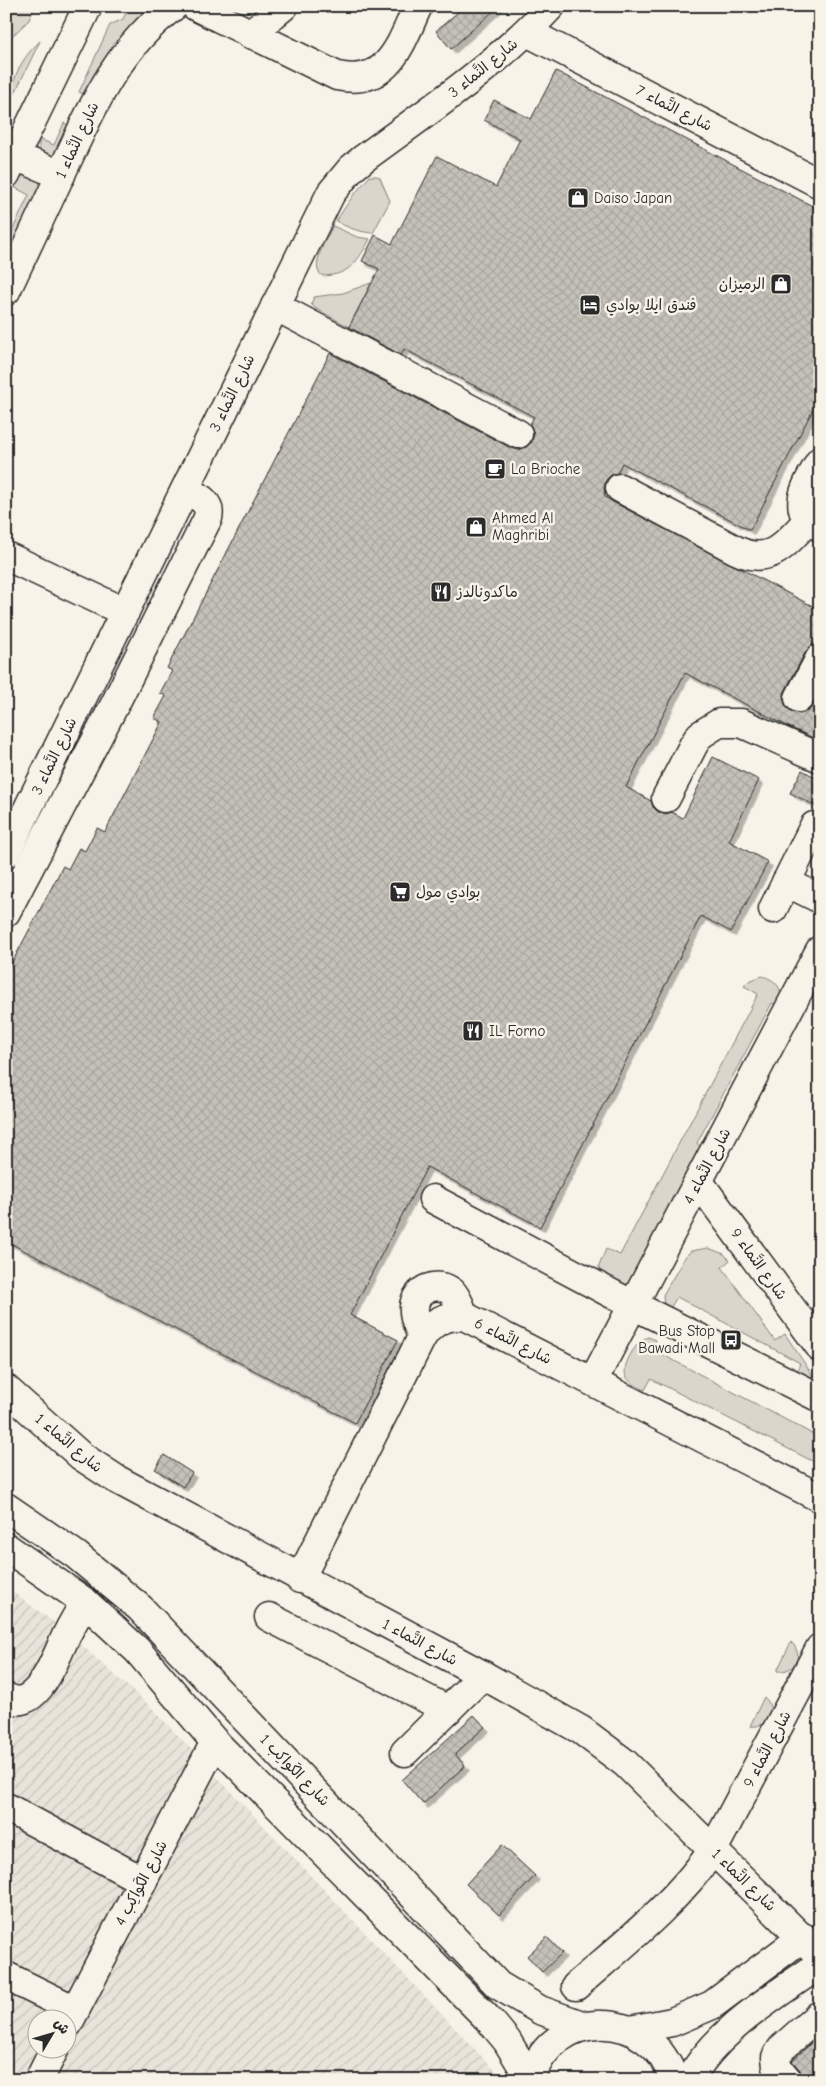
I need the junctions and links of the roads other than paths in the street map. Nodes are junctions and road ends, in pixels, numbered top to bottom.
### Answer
1 (88, 6) edge
2 (174, 6) edge
3 (195, 6) edge
4 (284, 6) edge
5 (418, 6) edge
6 (551, 6) edge
7 (527, 32) junction
8 (250, 34) junction
9 (11, 165) edge
10 (816, 173) edge
11 (61, 175) junction
12 (6, 292) edge
13 (275, 306) junction
14 (518, 434) dead end
15 (820, 461) edge
16 (620, 488) dead end
17 (185, 490) junction
18 (814, 523) edge
19 (6, 556) edge
20 (125, 612) junction
21 (820, 658) edge
22 (799, 698) dead end
23 (820, 758) edge
24 (666, 798) dead end
25 (13, 823) edge
26 (814, 826) dead end
27 (6, 853) edge
28 (786, 882) junction
29 (820, 899) edge
30 (773, 909) dead end
31 (6, 912) edge
32 (820, 950) edge
33 (699, 1182) junction
34 (433, 1199) dead end
35 (633, 1305) junction
36 (820, 1347) edge
37 (593, 1381) junction
38 (6, 1389) edge
39 (820, 1398) edge
40 (820, 1498) edge
41 (6, 1507) edge
42 (6, 1547) edge
43 (300, 1579) junction
44 (85, 1602) junction
45 (270, 1617) dead end
46 (820, 1648) edge
47 (483, 1675) junction
48 (6, 1697) edge
49 (448, 1710) junction
50 (215, 1742) junction
51 (405, 1752) dead end
52 (6, 1807) edge
53 (713, 1850) junction
54 (143, 1881) junction
55 (811, 1946) edge
56 (820, 1964) edge
57 (6, 1976) edge
58 (576, 1986) dead end
59 (57, 2008) edge
60 (76, 2008) edge
61 (818, 2016) dead end
62 (585, 2026) junction
63 (630, 2030) junction
64 (50, 2058) edge
65 (40, 2079) edge
66 (530, 2079) edge
67 (674, 2080) edge
68 (689, 2080) edge
69 (788, 2080) edge

1 - 9 street
2 - 11 street, شارع النَّماء 1
3 - 8 street
4 - 8 street
5 - 8 street
6 - 7 street, شارع النَّماء 3
7 - 10 street, شارع النَّماء 7
7 - 13 street, شارع النَّماء 3
9 - 11 street
11 - 12 street, شارع النَّماء 1
13 - 14 street
13 - 17 street, شارع النَّماء 3
15 - 18 street
16 - 18 street
17 - 20 street, شارع النَّماء 3
17 - 31 street
19 - 20 street
20 - 25 street, شارع النَّماء 3
21 - 22 street
23 - 24 street
25 - 27 street, شارع النَّماء 3
26 - 28 street
28 - 29 street
28 - 30 street
32 - 33 street, شارع النَّماء 4
33 - 35 street, شارع النَّماء 4
33 - 36 street, شارع النَّماء 9
34 - 35 street
35 - 37 street, شارع النَّماء 4
35 - 39 street
37 - 40 street, شارع النَّماء 6
37 - 43 street, شارع النَّماء 6
38 - 43 street, شارع النَّماء 1
41 - 62 street, شارع الكَواكِب 1
42 - 44 street
43 - 47 street, شارع النَّماء 1
44 - 48 street
44 - 50 street
45 - 49 street
46 - 53 street, شارع النَّماء 9
47 - 49 street
47 - 53 street, شارع النَّماء 1
49 - 51 street
50 - 54 street, شارع الكَواكِب 4
50 - 66 street
52 - 54 street
53 - 55 street, شارع النَّماء 1
53 - 58 street, شارع النَّماء 9
54 - 60 street, شارع الكَواكِب 4
55 - 63 street, شارع النَّماء 1
56 - 68 street
57 - 59 street
61 - 69 street
62 - 63 street
62 - 66 street
63 - 67 street
64 - 65 street

